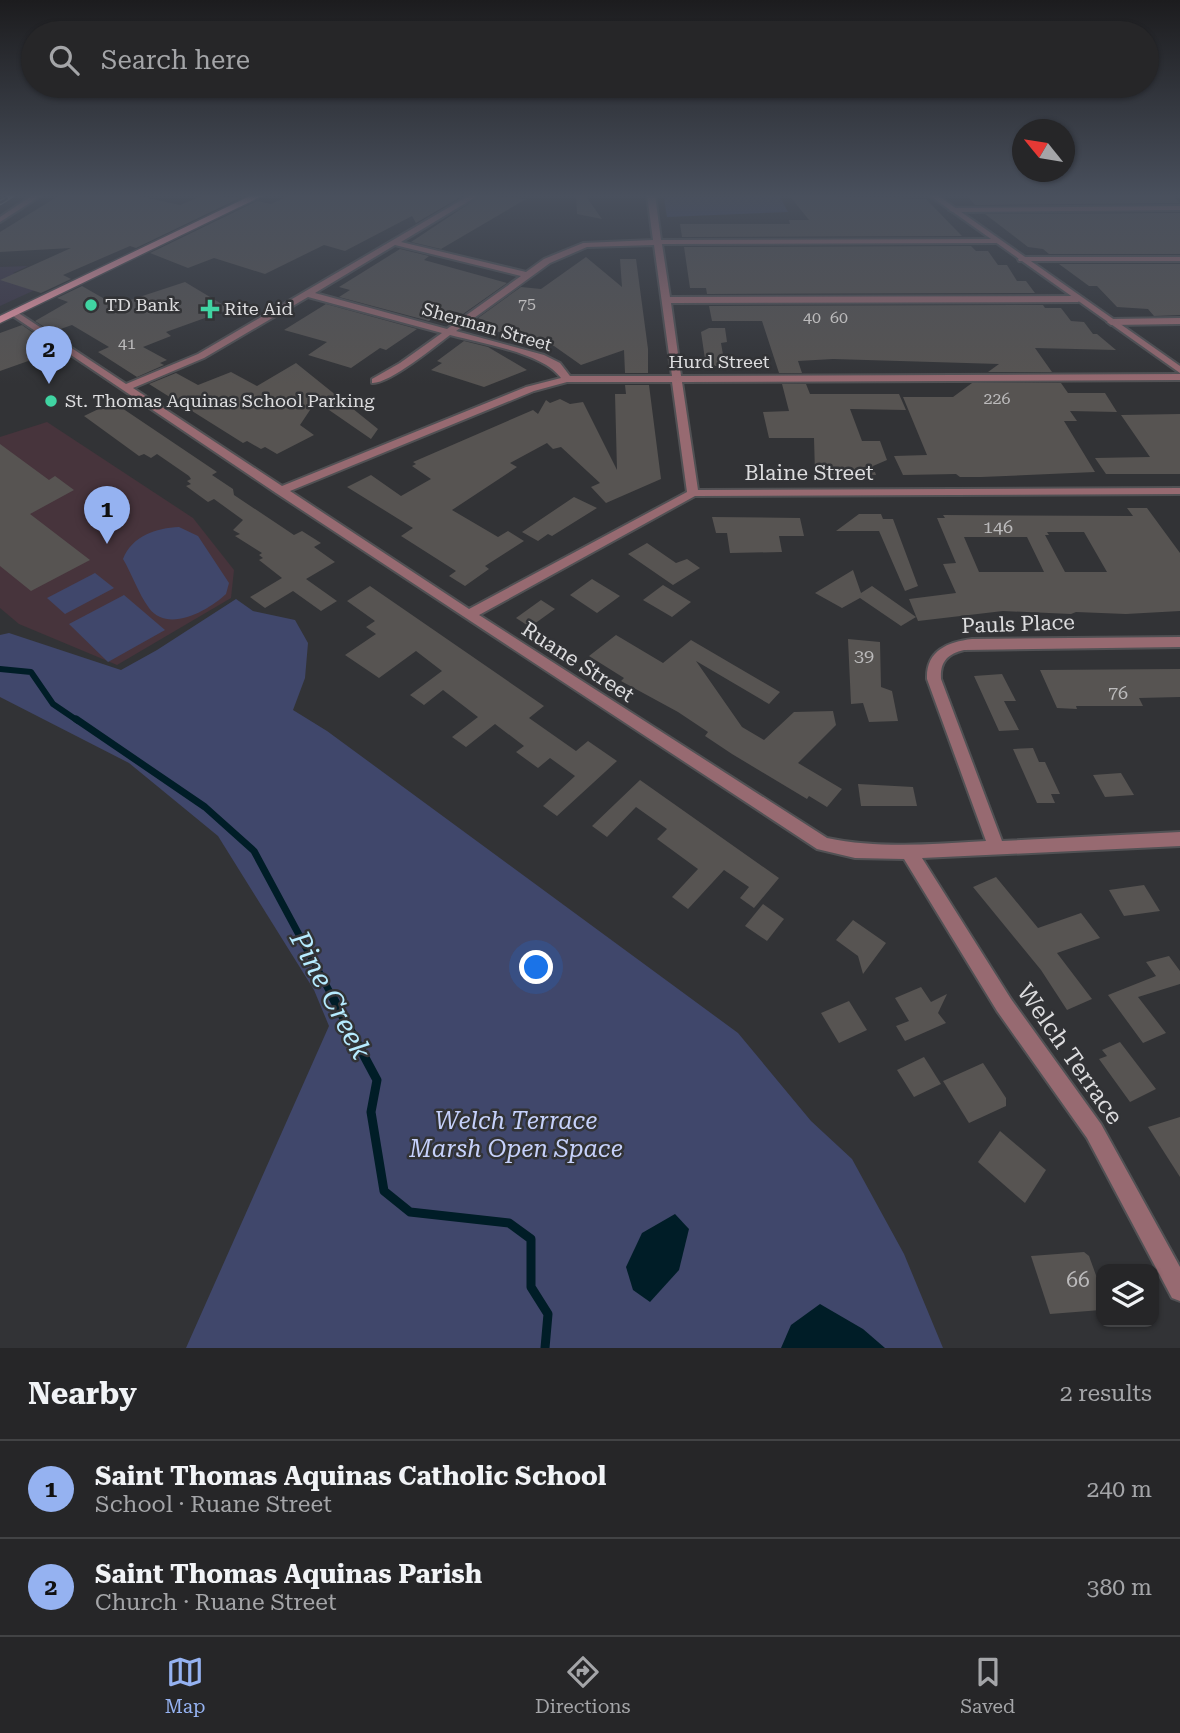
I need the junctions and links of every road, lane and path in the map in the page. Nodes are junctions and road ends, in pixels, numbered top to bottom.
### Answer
1 (130, 258) edge
2 (370, 258) edge
3 (456, 258) edge
4 (554, 258) edge
5 (660, 258) edge
6 (1180, 258) edge
7 (1022, 259) joint
8 (527, 275) junction
9 (309, 294) junction
10 (1078, 299) junction
11 (667, 300) junction
12 (14, 314) junction
13 (0, 320) edge
14 (1180, 321) edge
15 (1111, 322) junction
16 (449, 331) junction
17 (1180, 370) edge
18 (1180, 377) edge
19 (567, 379) junction
20 (679, 380) junction
21 (375, 381) dead end
22 (124, 388) junction
23 (280, 491) junction
24 (1180, 491) edge
25 (693, 493) junction
26 (469, 615) junction
27 (1180, 642) edge
28 (1180, 839) edge
29 (996, 847) junction
30 (909, 852) junction
31 (1180, 1290) edge

1 - 12 main road
2 - 9 street
3 - 8 street
4 - 8 street
5 - 11 street
6 - 7 street
7 - 10 street
8 - 16 street
9 - 16 street, Sherman Street
9 - 22 street
10 - 11 street
10 - 15 street
11 - 20 street
12 - 13 main road
12 - 22 street, Ruane Street
14 - 15 street
15 - 17 street
16 - 19 street, Sherman Street
16 - 21 street
18 - 20 street, Hurd Street
19 - 20 street, Hurd Street
19 - 23 street, Hurd Street
20 - 25 street
22 - 23 street, Ruane Street
23 - 26 street, Ruane Street
24 - 25 street, Blaine Street
25 - 26 street, Blaine Street
26 - 30 street, Ruane Street
27 - 29 street, Pauls Place
28 - 29 street, Ruane Street
29 - 30 street, Ruane Street
30 - 31 street, Welch Terrace

